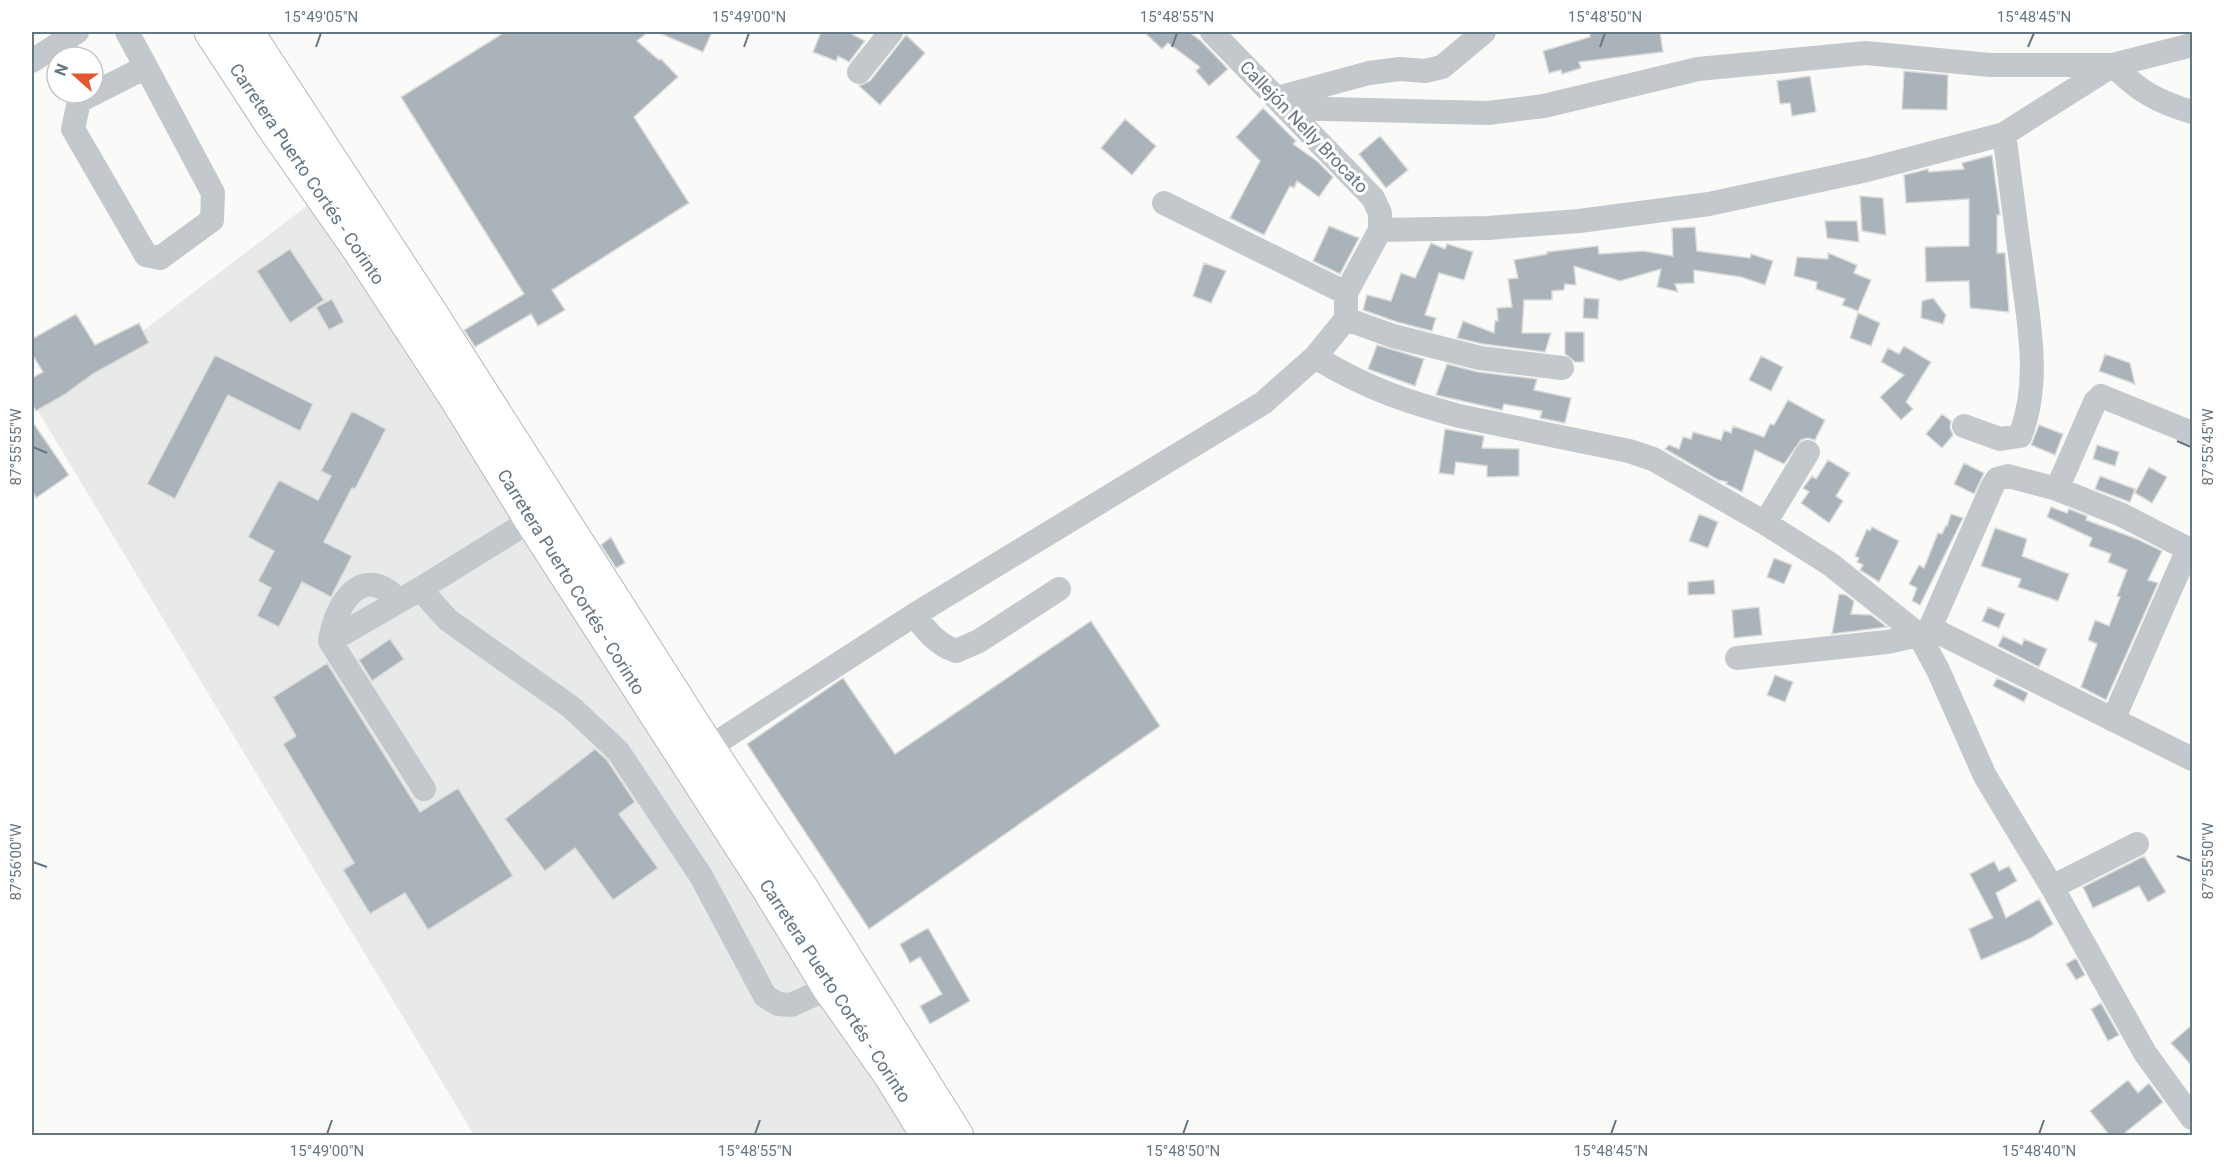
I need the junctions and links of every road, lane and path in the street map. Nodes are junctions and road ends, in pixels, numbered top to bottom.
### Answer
1 (76, 32) edge
2 (127, 32) edge
3 (211, 32) edge
4 (247, 32) edge
5 (891, 32) edge
6 (1212, 32) edge
7 (1484, 32) edge
8 (2193, 45) edge
9 (32, 61) edge
10 (2113, 65) junction
11 (146, 67) junction
12 (859, 72) dead end
13 (1282, 103) junction
14 (2193, 112) edge
15 (2004, 134) junction
16 (1164, 203) dead end
17 (1380, 230) junction
18 (1346, 293) junction
19 (418, 317) junction
20 (1346, 319) junction
21 (1315, 357) junction
22 (1562, 368) dead end
23 (1964, 426) dead end
24 (2193, 433) edge
25 (1808, 452) dead end
26 (2057, 489) junction
27 (531, 520) junction
28 (1765, 523) junction
29 (2190, 550) edge
30 (420, 589) junction
31 (1059, 589) dead end
32 (399, 601) junction
33 (914, 615) junction
34 (1925, 632) junction
35 (330, 641) junction
36 (1737, 658) dead end
37 (2113, 720) junction
38 (698, 756) junction
39 (2193, 759) edge
40 (424, 789) dead end
41 (2137, 844) dead end
42 (2052, 887) junction
43 (829, 988) junction
44 (2193, 1118) edge
45 (928, 1136) edge
46 (957, 1136) edge

1 - 9 street
2 - 11 street
3 - 19 highway, Carretera Puerto Cortés - Corinto
4 - 19 highway, Carretera Puerto Cortés - Corinto
5 - 12 street
6 - 13 street, Callejón Nelly Brocato
7 - 13 street
8 - 10 street
10 - 13 street
10 - 14 street
10 - 15 street
11 - 11 street
13 - 17 street, Callejón Nelly Brocato
15 - 17 street
15 - 23 street
16 - 18 street
17 - 18 street
18 - 20 street
19 - 27 highway, Carretera Puerto Cortés - Corinto
19 - 38 highway, Carretera Puerto Cortés - Corinto
20 - 21 street
20 - 22 street
21 - 28 street
21 - 33 street
24 - 26 street
25 - 28 street
26 - 29 street
26 - 34 street
27 - 30 street
27 - 38 highway, Carretera Puerto Cortés - Corinto
28 - 34 street
29 - 37 street
30 - 32 street
30 - 43 street
31 - 33 street
32 - 35 street
32 - 35 street
33 - 38 street
34 - 36 street
34 - 37 street
34 - 42 street
35 - 40 street
37 - 39 street
38 - 43 highway, Carretera Puerto Cortés - Corinto
38 - 46 highway, Carretera Puerto Cortés - Corinto
41 - 42 street
42 - 44 street
43 - 45 highway, Carretera Puerto Cortés - Corinto

